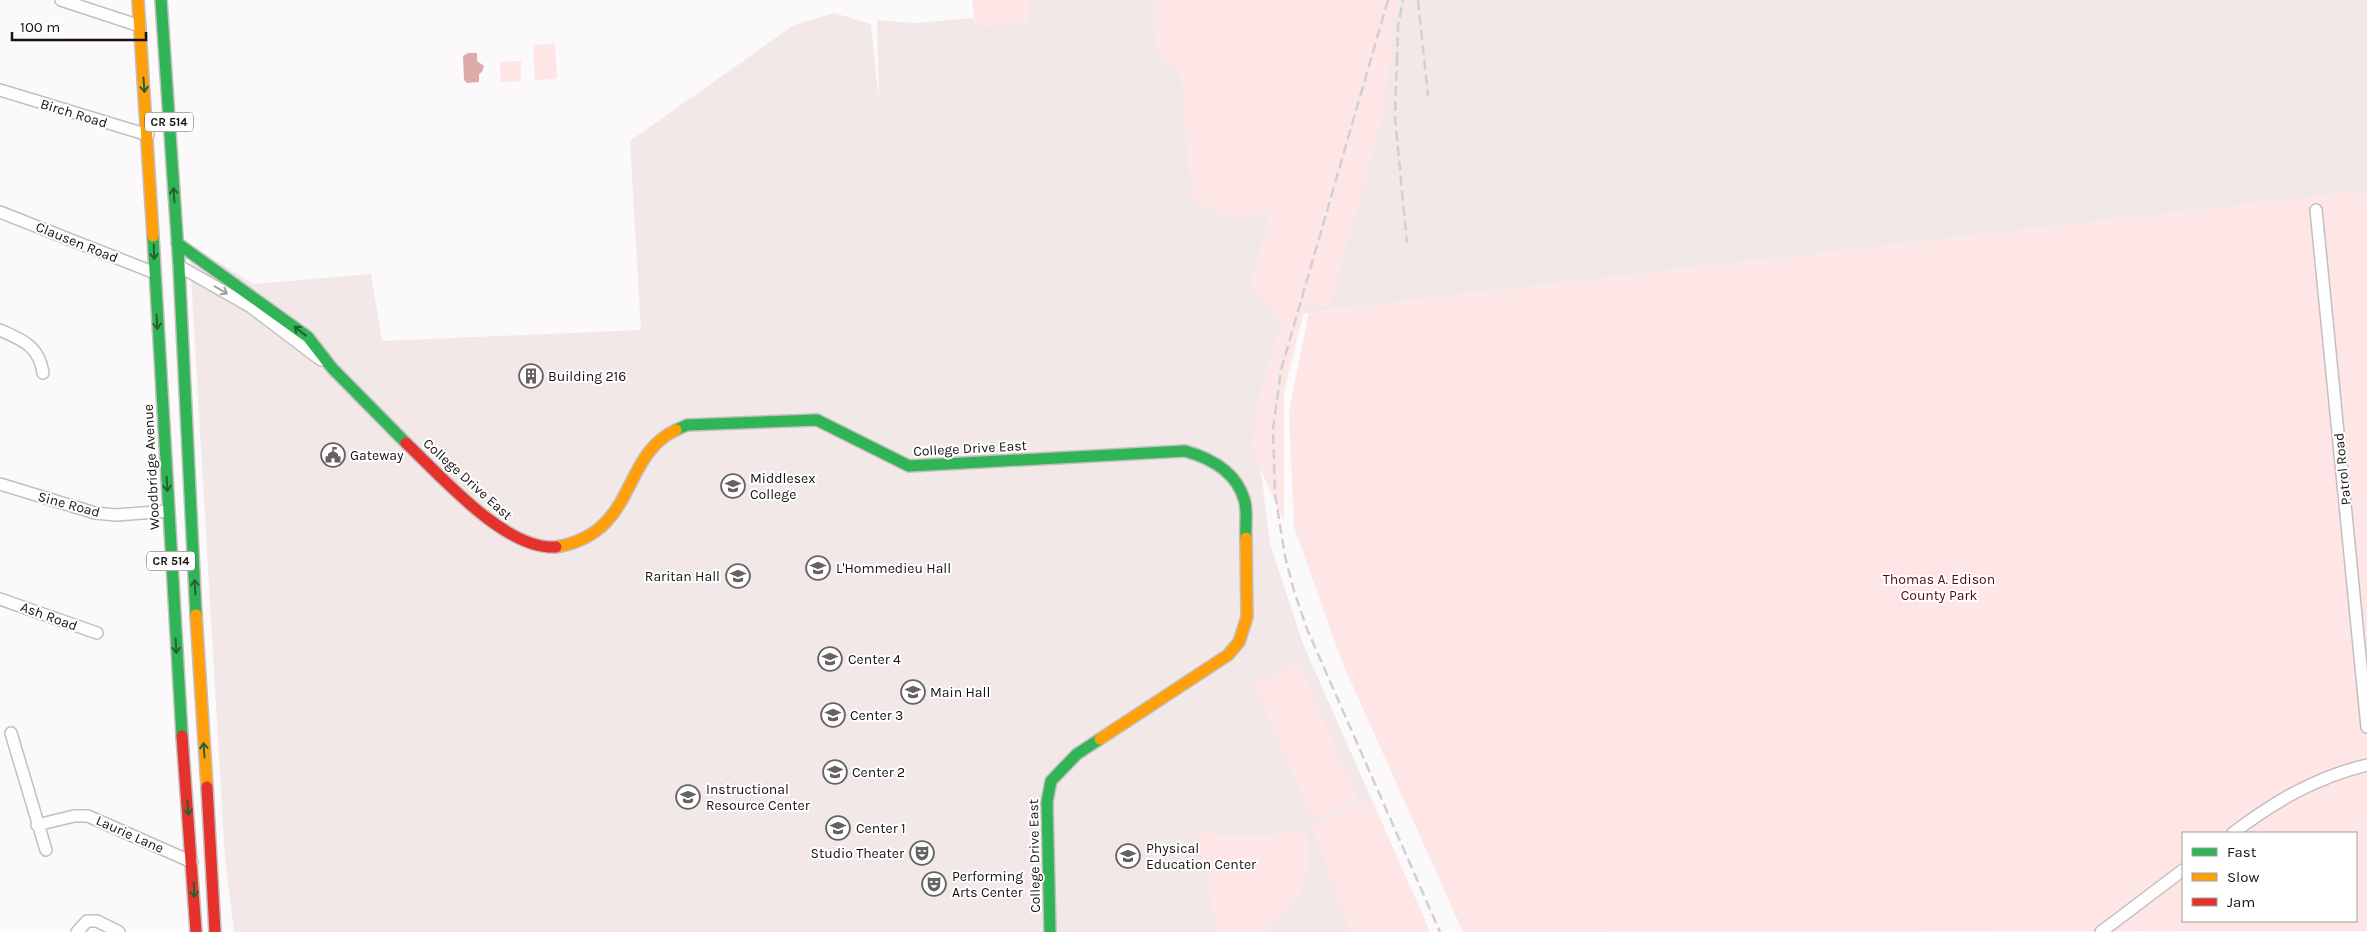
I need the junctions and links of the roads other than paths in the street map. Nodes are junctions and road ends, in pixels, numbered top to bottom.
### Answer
1 (61, 0) edge
2 (138, 0) edge
3 (161, 0) edge
4 (140, 26) junction
5 (0, 90) edge
6 (148, 135) junction
7 (153, 196) junction
8 (2316, 210) dead end
9 (0, 212) edge
10 (177, 243) junction
11 (179, 266) junction
12 (155, 273) junction
13 (0, 330) edge
14 (332, 368) junction
15 (44, 373) dead end
16 (185, 419) junction
17 (0, 484) edge
18 (169, 511) junction
19 (0, 599) edge
20 (97, 633) dead end
21 (2367, 727) edge
22 (11, 733) dead end
23 (2367, 765) edge
24 (37, 825) junction
25 (2234, 832) edge
26 (46, 850) dead end
27 (192, 862) junction
28 (212, 868) junction
29 (2182, 871) edge
30 (77, 932) edge
31 (119, 932) edge
32 (196, 932) edge
33 (215, 932) edge
34 (222, 932) edge
35 (1050, 932) edge
36 (2101, 932) edge

1 - 4 street
2 - 4 main road, Woodbridge Avenue / CR 514
10 -> 3 main road, CR 514
4 -> 6 main road, Woodbridge Avenue / CR 514
5 - 6 street, Birch Road
6 - 7 main road, Woodbridge Avenue / CR 514
7 - 11 main road
7 -> 12 main road, Woodbridge Avenue / CR 514
8 - 21 street, Patrol Road
9 - 12 street, Clausen Road
10 - 11 main road, CR 514
14 -> 10 main road, College Drive East
11 -> 14 street
11 - 16 main road, CR 514
12 - 16 main road
12 -> 18 main road, Woodbridge Avenue / CR 514
13 - 15 street
14 - 35 main road, College Drive East
28 -> 16 main road, CR 514
17 - 18 street, Sine Road
18 -> 27 main road, Woodbridge Avenue / CR 514
19 - 20 street, Ash Road
22 - 24 street
23 - 25 street
24 - 26 street
24 - 27 street, Laurie Lane
27 -> 32 main road, Woodbridge Avenue / CR 514
28 - 33 main road, CR 514
28 - 34 main road
29 - 36 street
30 - 31 street

